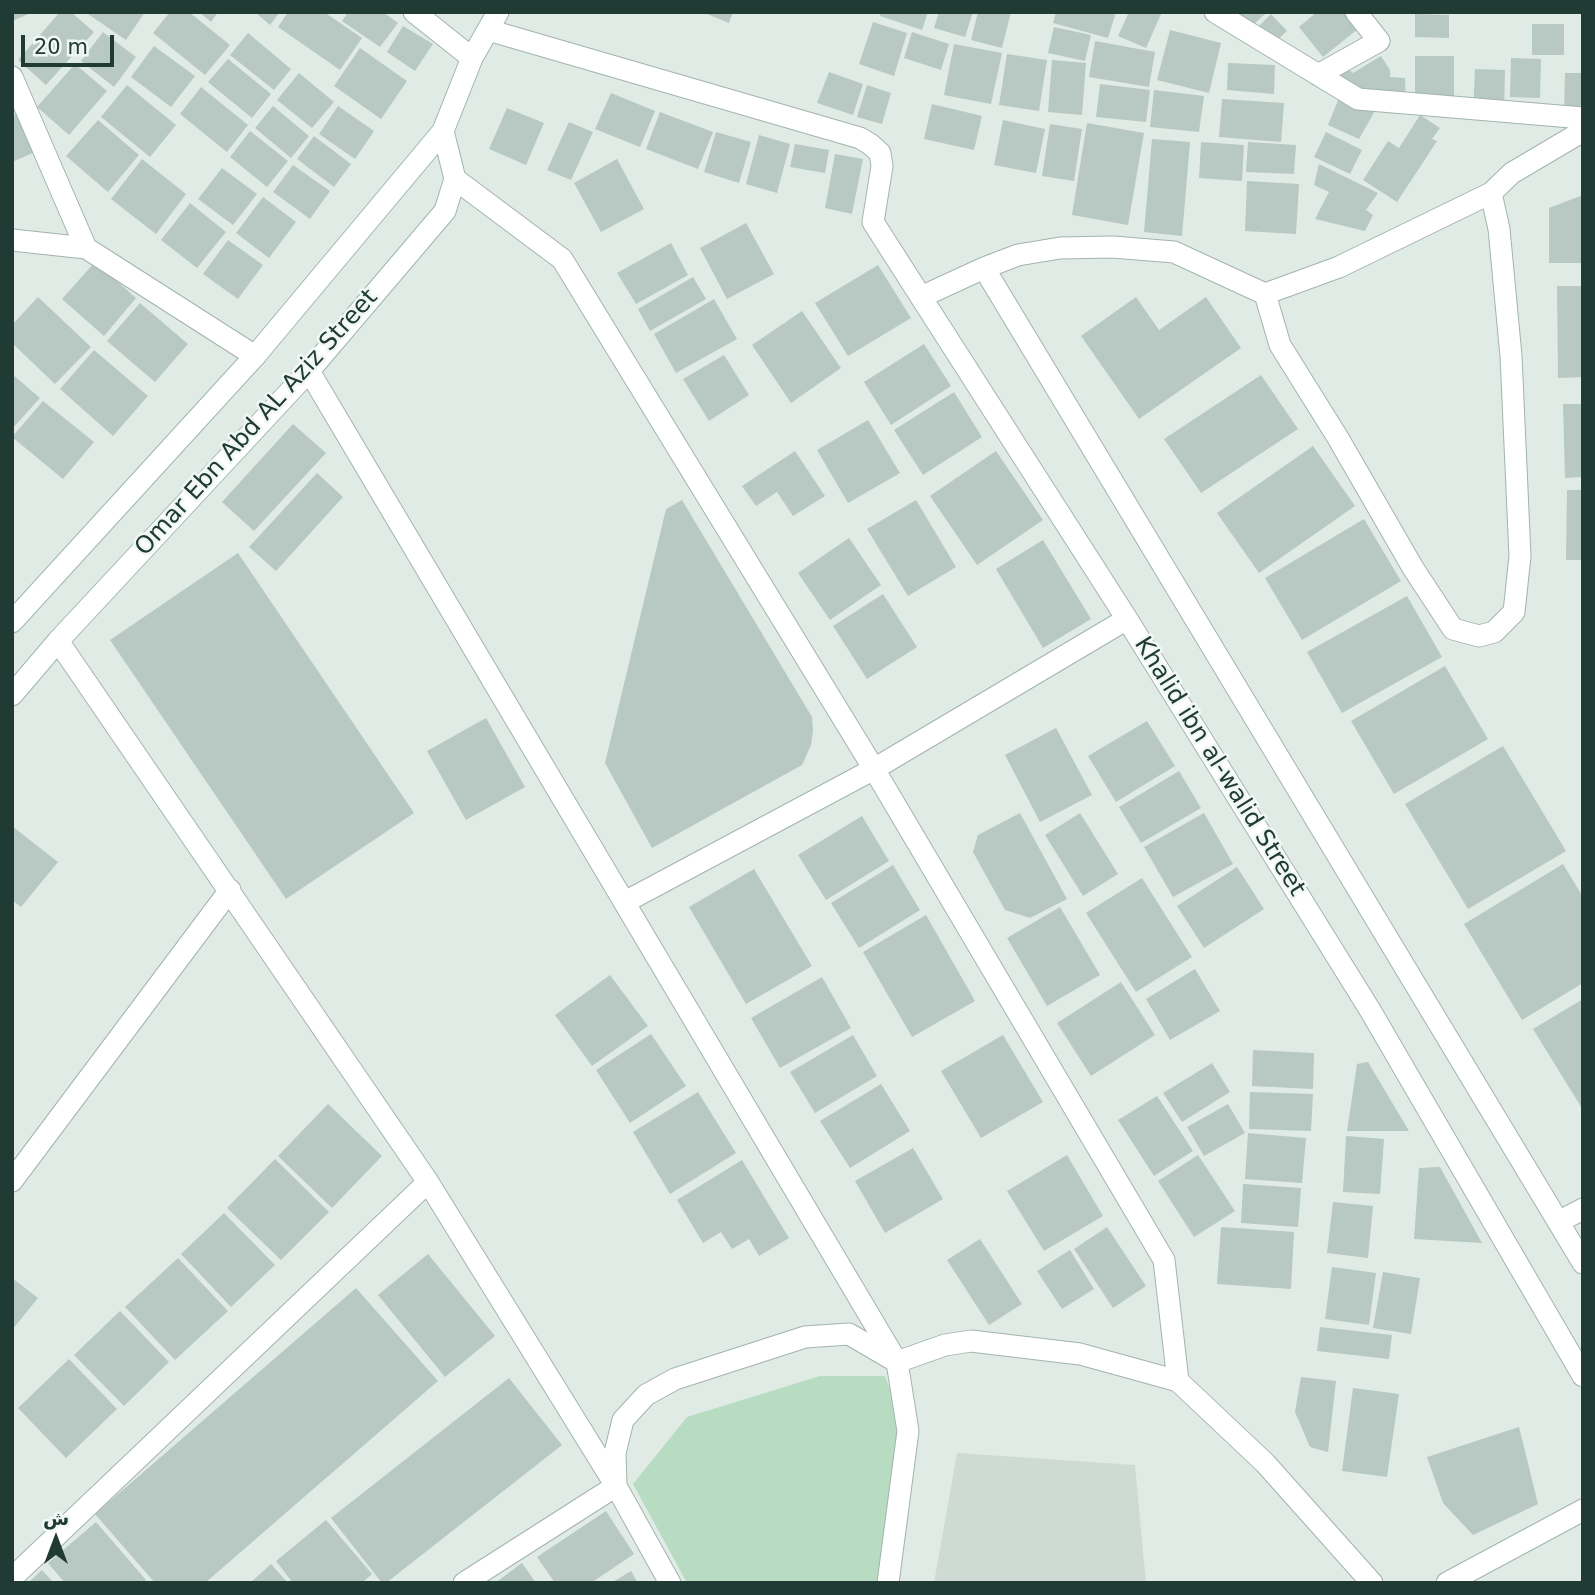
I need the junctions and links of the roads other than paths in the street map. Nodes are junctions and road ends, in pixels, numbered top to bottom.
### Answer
1 (414, 12) edge
2 (1215, 12) edge
3 (1356, 12) edge
4 (493, 21) edge
5 (472, 58) junction
6 (1318, 75) junction
7 (12, 77) edge
8 (1583, 118) edge
9 (443, 131) junction
10 (1583, 131) edge
11 (456, 179) junction
12 (1491, 193) junction
13 (12, 240) edge
14 (86, 248) junction
15 (984, 268) junction
16 (1265, 294) junction
17 (921, 297) junction
18 (255, 356) junction
19 (309, 371) junction
20 (1127, 619) junction
21 (12, 622) edge
22 (58, 640) junction
23 (12, 695) edge
24 (874, 769) junction
25 (230, 890) junction
26 (625, 902) junction
27 (12, 1181) edge
28 (428, 1182) junction
29 (1583, 1209) edge
30 (1558, 1222) junction
31 (1583, 1263) edge
32 (897, 1362) junction
33 (1583, 1376) edge
34 (1178, 1381) junction
35 (616, 1486) junction
36 (1583, 1510) edge
37 (12, 1578) edge
38 (464, 1583) edge
39 (670, 1583) edge
40 (888, 1583) edge
41 (1372, 1583) edge
42 (1447, 1583) edge

1 - 5 street
2 - 6 street
3 - 6 street
4 - 5 street, Omar Ebn Abd AL Aziz Street
4 - 17 street
5 - 9 street, Omar Ebn Abd AL Aziz Street
6 - 8 street
7 - 14 street
9 - 11 street
9 - 18 street, Omar Ebn Abd AL Aziz Street
10 - 12 street
11 - 19 street, Omar Ebn Abd AL Aziz Street
11 - 24 street
12 - 16 street
12 - 16 street
13 - 14 street
14 - 18 street
15 - 16 street
15 - 17 street
15 - 30 street
17 - 20 street
18 - 21 street, Omar Ebn Abd AL Aziz Street
19 - 22 street, Omar Ebn Abd AL Aziz Street
19 - 26 street
20 - 24 street, Khalid ibn al-walid Street
20 - 33 street, Khalid ibn al-walid Street
22 - 23 street, Omar Ebn Abd AL Aziz Street
22 - 25 street
24 - 26 street, Khalid ibn al-walid Street
24 - 34 street
25 - 27 street
25 - 28 street
26 - 32 street
28 - 35 street
28 - 37 street
29 - 30 street
30 - 31 street
32 - 34 street
32 - 35 street
32 - 40 street
34 - 41 street
35 - 38 street
35 - 39 street
36 - 42 street

